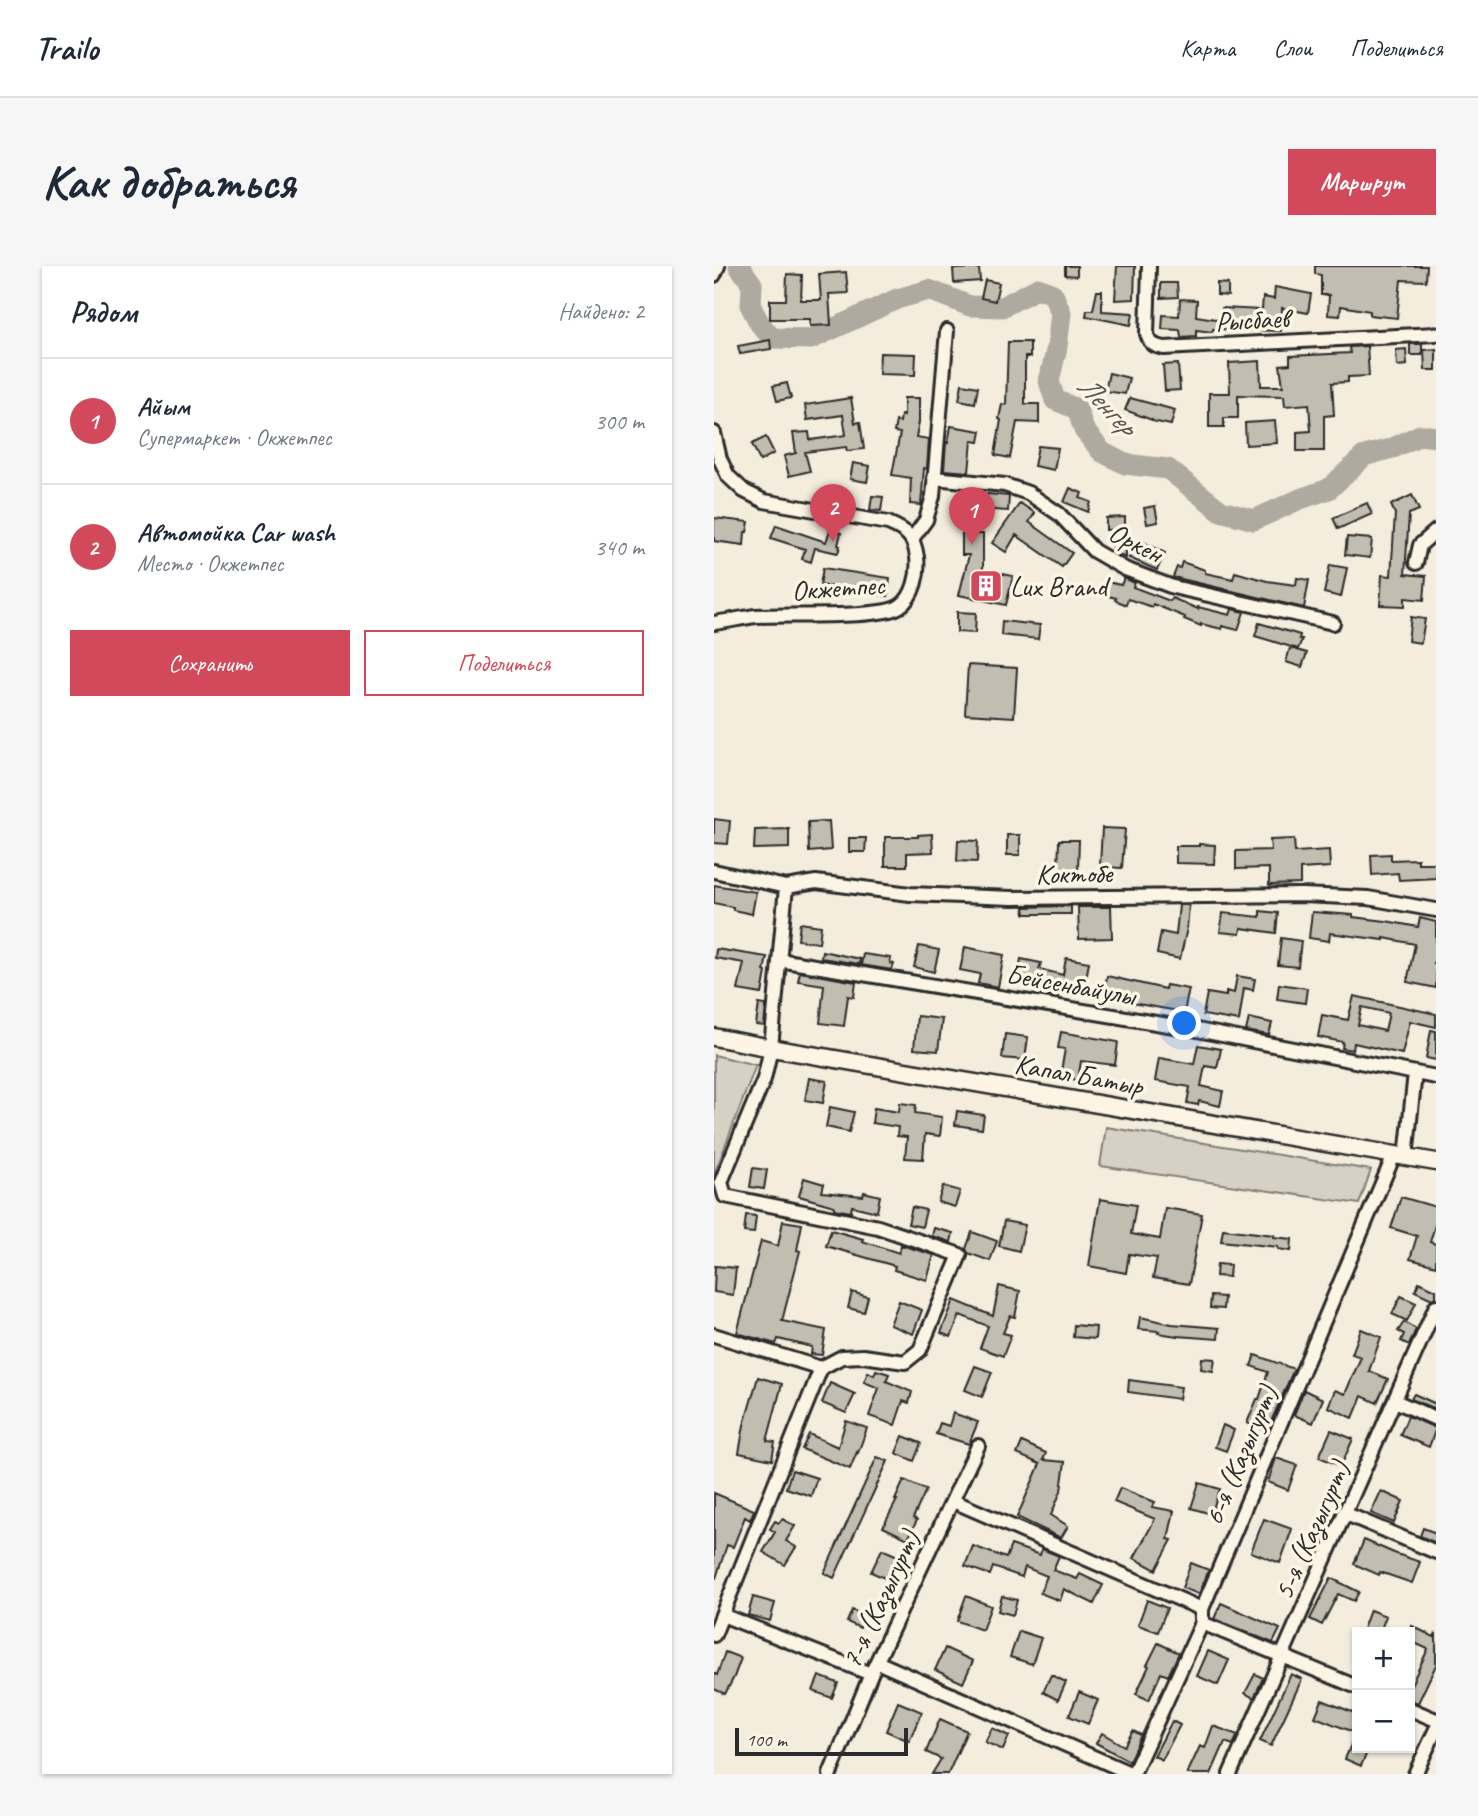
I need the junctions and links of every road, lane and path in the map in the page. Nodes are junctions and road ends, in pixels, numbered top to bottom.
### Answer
1 (718, 266) edge
2 (1149, 266) edge
3 (714, 275) edge
4 (947, 331) dead end
5 (1436, 334) edge
6 (714, 433) edge
7 (717, 462) edge
8 (934, 478) junction
9 (1436, 531) edge
10 (912, 540) junction
11 (1416, 562) dead end
12 (1333, 623) dead end
13 (714, 624) edge
14 (714, 871) edge
15 (786, 887) junction
16 (1436, 911) edge
17 (779, 960) junction
18 (714, 1037) edge
19 (771, 1048) junction
20 (1415, 1073) junction
21 (1436, 1077) edge
22 (1400, 1156) junction
23 (1436, 1162) edge
24 (1436, 1306) edge
25 (714, 1335) edge
26 (821, 1368) junction
27 (1395, 1401) junction
28 (1436, 1419) edge
29 (978, 1446) dead end
30 (953, 1501) junction
31 (1345, 1513) junction
32 (1436, 1552) edge
33 (1202, 1609) junction
34 (722, 1615) junction
35 (1202, 1623) junction
36 (714, 1635) edge
37 (1282, 1656) junction
38 (877, 1662) junction
39 (871, 1674) junction
40 (1352, 1686) edge
41 (1415, 1711) edge
42 (1436, 1720) edge
43 (1436, 1729) edge
44 (830, 1774) edge
45 (1133, 1774) edge
46 (1230, 1774) edge
47 (1415, 1774) edge

1 - 3 street
2 - 5 street, Рысбаев
4 - 8 street
6 - 7 street, Окжетпес
7 - 10 street, Окжетпес
8 - 10 street
8 - 12 street, Оркен
9 - 11 street
10 - 13 street, Окжетпес
14 - 15 street, Коктобе
15 - 16 street, Коктобе
15 - 17 street
17 - 19 street
17 - 20 street, Бейсенбайулы
18 - 19 main road, Капал Батыр
19 - 22 main road, Капал Батыр
19 - 26 street
20 - 21 street, Бейсенбайулы
20 - 22 street, 6-я (Казыгурт)
22 - 23 main road, Капал Батыр
22 - 33 street, 6-я (Казыгурт)
24 - 27 street, 5-я (Казыгурт)
25 - 26 street
26 - 34 street
27 - 28 street
27 - 31 street, 5-я (Казыгурт)
29 - 30 street, 7-я (Казыгурт)
30 - 33 street
30 - 38 street, 7-я (Казыгурт)
31 - 32 street
31 - 37 street, 5-я (Казыгурт)
33 - 35 street, 6-я (Казыгурт)
34 - 36 street
34 - 39 street
35 - 37 street
35 - 45 street, 6-я (Казыгурт)
37 - 40 street
37 - 46 street, 5-я (Казыгурт)
38 - 39 street, 7-я (Казыгурт)
38 - 45 street
39 - 44 street, 7-я (Казыгурт)
41 - 42 street
43 - 47 street

